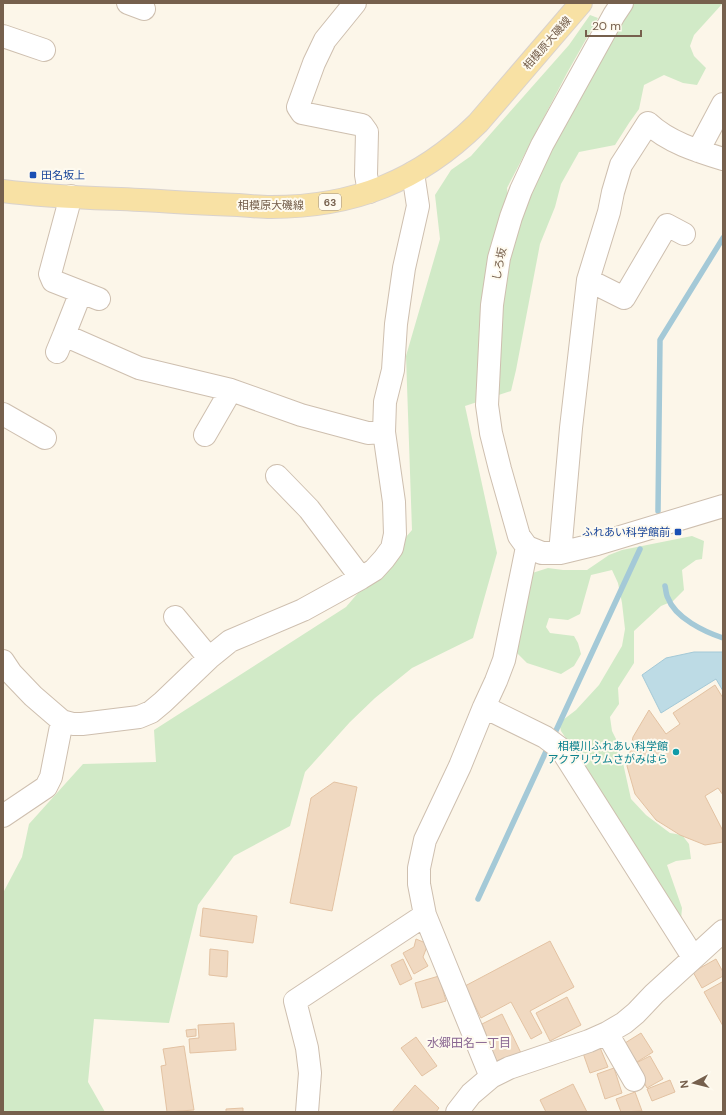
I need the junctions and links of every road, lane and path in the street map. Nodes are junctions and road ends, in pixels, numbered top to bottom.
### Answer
1 (355, 3) edge
2 (581, 3) edge
3 (622, 3) edge
4 (3, 36) edge
5 (44, 50) dead end
6 (723, 104) edge
7 (698, 151) junction
8 (723, 159) edge
9 (413, 173) junction
10 (3, 191) edge
11 (369, 192) junction
12 (71, 196) junction
13 (668, 225) dead end
14 (588, 280) junction
15 (231, 390) junction
16 (3, 414) edge
17 (384, 432) junction
18 (205, 435) dead end
19 (46, 438) dead end
20 (277, 476) dead end
21 (723, 506) edge
22 (527, 547) junction
23 (560, 553) junction
24 (361, 578) junction
25 (175, 617) dead end
26 (209, 658) junction
27 (3, 661) edge
28 (484, 707) junction
29 (62, 722) junction
30 (3, 816) edge
31 (425, 915) junction
32 (723, 931) edge
33 (694, 957) junction
34 (607, 1033) junction
35 (491, 1078) junction
36 (634, 1080) dead end
37 (306, 1112) edge
38 (457, 1112) edge

1 - 11 street
2 - 9 main road, 相模原大磯線 / 63
3 - 22 street, しろ坂
4 - 5 street
6 - 7 street
7 - 8 street
7 - 14 street
9 - 11 main road, 相模原大磯線 / 63
9 - 17 street
10 - 12 main road, 相模原大磯線 / 63
11 - 12 main road, 相模原大磯線 / 63
12 - 15 street
13 - 14 street
14 - 23 street
15 - 17 street
15 - 18 street
16 - 19 street
17 - 24 street
20 - 24 street
21 - 23 street
22 - 23 street
22 - 28 street
24 - 26 street
25 - 26 street
26 - 29 street
27 - 29 street
28 - 31 street
28 - 33 street
29 - 30 street
31 - 35 street
31 - 37 street
32 - 33 street
33 - 34 street
34 - 35 street
34 - 36 street
35 - 38 street

